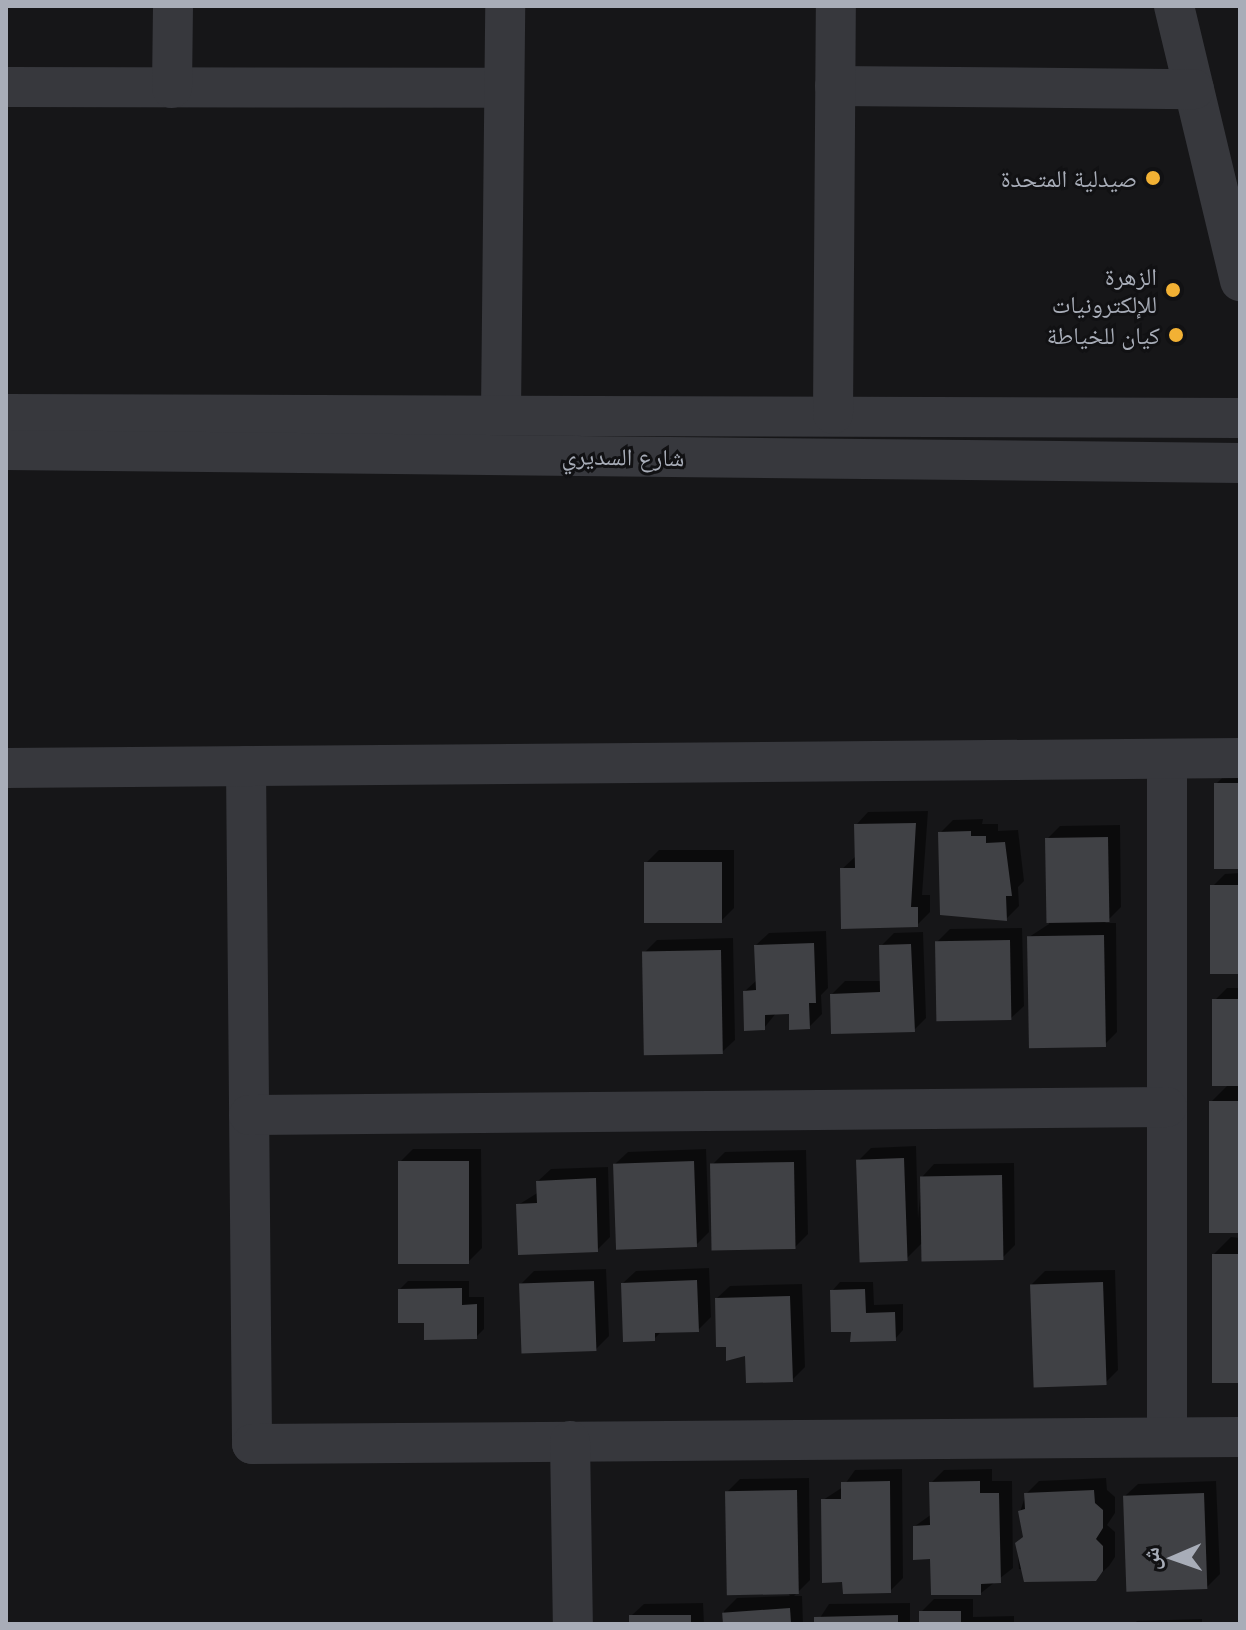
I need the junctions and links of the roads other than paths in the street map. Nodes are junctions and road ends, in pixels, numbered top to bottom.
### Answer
1 (173, 6) edge
2 (505, 6) edge
3 (836, 6) edge
4 (1174, 6) edge
5 (835, 86) junction
6 (6, 87) edge
7 (172, 88) junction
8 (504, 88) junction
9 (1194, 89) junction
10 (1240, 281) edge
11 (501, 412) junction
12 (6, 414) edge
13 (833, 414) junction
14 (1240, 418) edge
15 (6, 450) edge
16 (1240, 463) edge
17 (1240, 758) edge
18 (1167, 759) junction
19 (246, 766) junction
20 (6, 768) edge
21 (1167, 1107) junction
22 (249, 1115) junction
23 (1167, 1437) junction
24 (1240, 1437) edge
25 (570, 1441) junction
26 (573, 1624) edge

1 - 7 street
2 - 8 street
3 - 5 street
4 - 9 street
5 - 9 street
5 - 13 street
6 - 7 street
7 - 8 street
8 - 11 street
9 - 10 street
11 - 12 street, شارع السديري
11 - 13 street, شارع السديري
13 - 14 street, شارع السديري
15 - 16 street, شارع السديري
17 - 18 street
18 - 19 street
18 - 21 street
19 - 20 street
19 - 22 street
21 - 22 street
21 - 23 street
22 - 25 street
23 - 24 street
23 - 25 street
25 - 26 street

